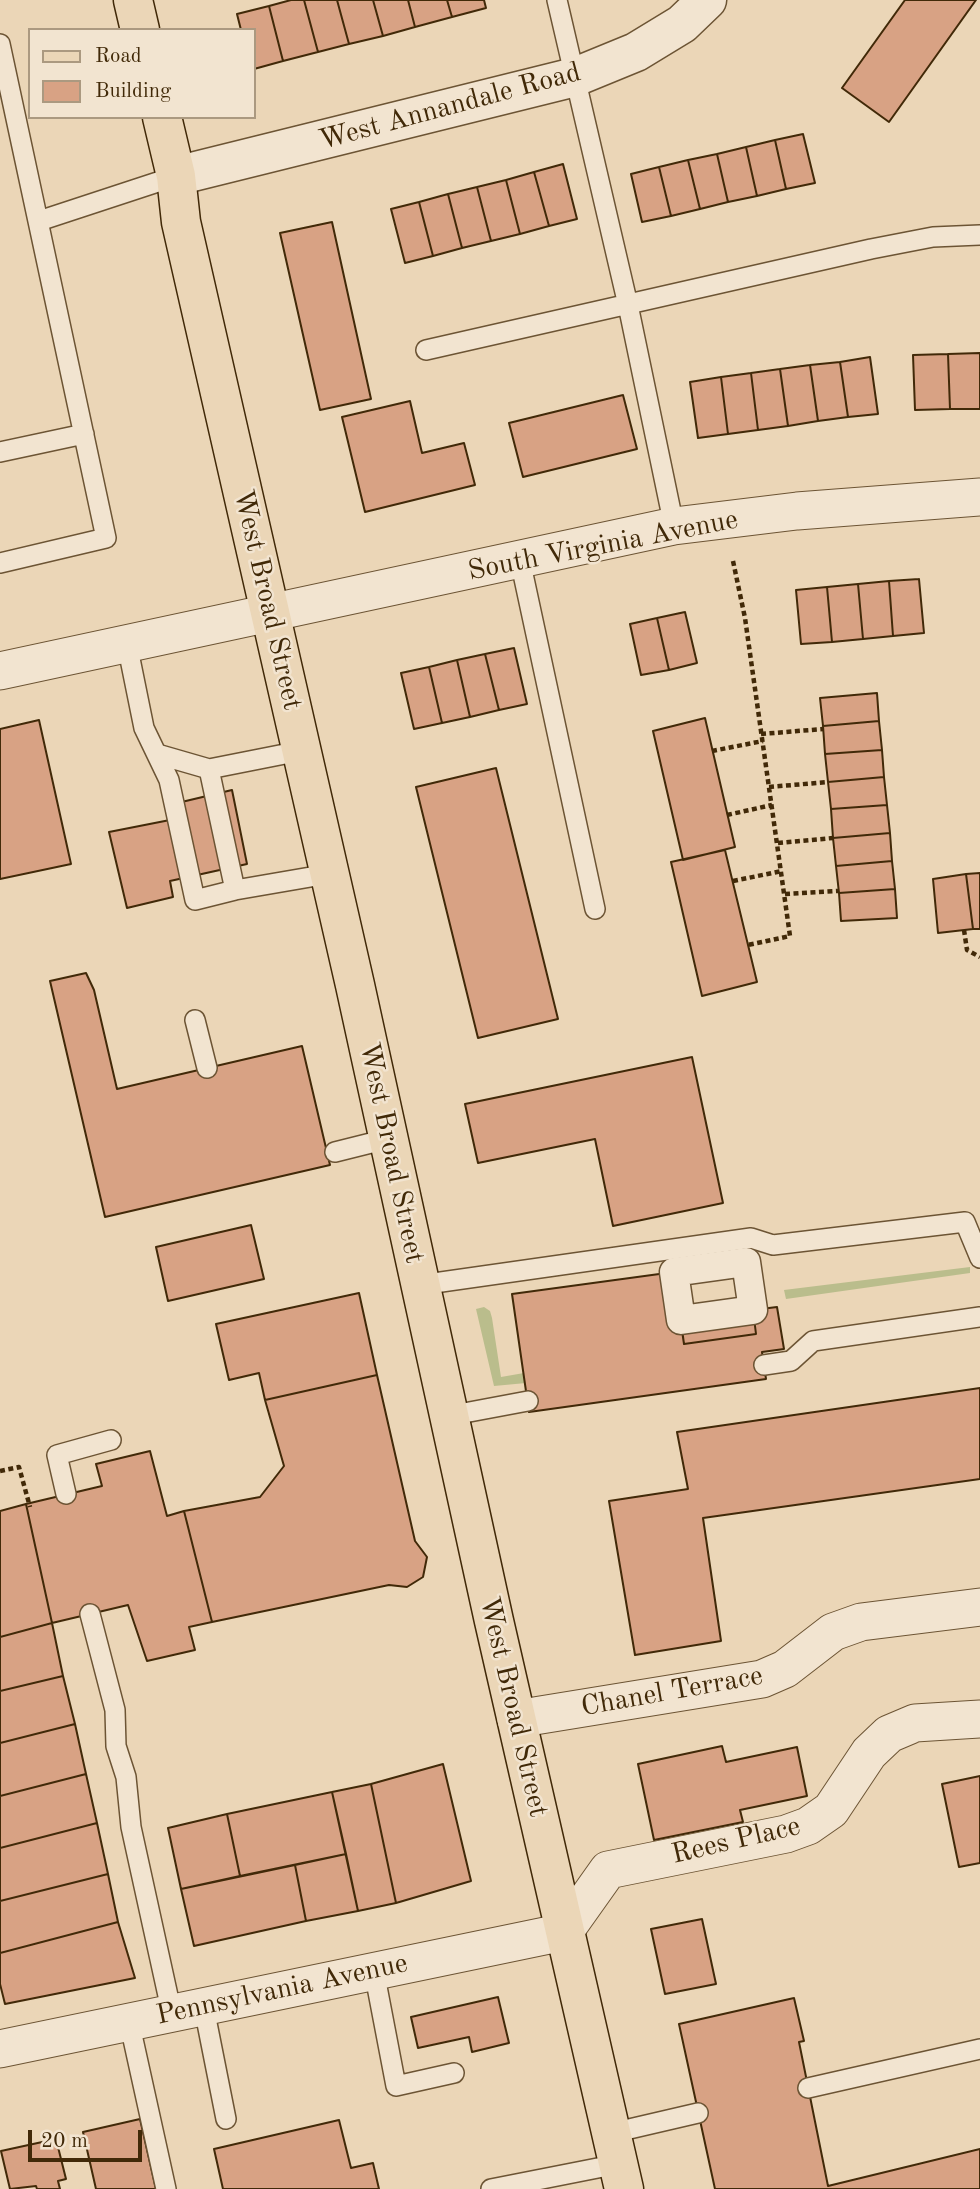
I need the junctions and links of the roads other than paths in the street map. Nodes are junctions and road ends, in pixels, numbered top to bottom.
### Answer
1 (133, 0) edge
2 (557, 0) edge
3 (707, 0) edge
4 (140, 28) edge
5 (0, 44) edge
6 (575, 76) junction
7 (162, 119) edge
8 (176, 176) junction
9 (38, 221) junction
10 (980, 236) edge
11 (628, 305) junction
12 (426, 350) dead end
13 (84, 434) junction
14 (0, 452) edge
15 (980, 497) edge
16 (674, 526) junction
17 (520, 560) junction
18 (0, 563) edge
19 (271, 612) junction
20 (127, 644) junction
21 (0, 671) edge
22 (300, 751) junction
23 (157, 754) junction
24 (209, 769) junction
25 (328, 874) junction
26 (235, 890) junction
27 (594, 909) dead end
28 (195, 1020) dead end
29 (207, 1068) dead end
30 (387, 1139) junction
31 (334, 1152) dead end
32 (980, 1258) edge
33 (419, 1285) junction
34 (980, 1317) edge
35 (764, 1365) dead end
36 (528, 1401) dead end
37 (448, 1416) junction
38 (111, 1440) dead end
39 (66, 1494) dead end
40 (980, 1607) edge
41 (90, 1614) dead end
42 (516, 1719) junction
43 (980, 1719) edge
44 (564, 1932) junction
45 (374, 1971) junction
46 (188, 2011) junction
47 (129, 2021) junction
48 (0, 2049) edge
49 (980, 2049) edge
50 (454, 2073) dead end
51 (808, 2088) dead end
52 (698, 2113) dead end
53 (226, 2119) dead end
54 (618, 2162) edge
55 (166, 2189) edge
56 (491, 2189) edge

1 - 4 main road
2 - 6 lane
3 - 6 street, West Annandale Road
5 - 9 lane
6 - 8 street, West Annandale Road
6 - 11 lane
7 - 8 main road, West Broad Street
8 - 9 lane
8 - 19 main road, West Broad Street
9 - 13 lane
10 - 11 lane
11 - 12 lane
11 - 16 lane
13 - 14 lane
13 - 18 lane
15 - 16 street, South Virginia Avenue
16 - 17 street, South Virginia Avenue
17 - 19 street, South Virginia Avenue
17 - 27 lane
19 - 20 street, South Virginia Avenue
19 - 22 main road, West Broad Street
20 - 21 street, South Virginia Avenue
20 - 23 lane
22 - 24 lane
22 - 25 main road, West Broad Street
23 - 24 lane
23 - 26 lane
24 - 26 lane
25 - 26 lane
25 - 30 main road, West Broad Street
28 - 29 lane
30 - 31 lane
30 - 33 main road, West Broad Street
32 - 33 lane
33 - 37 main road, West Broad Street
34 - 35 lane
36 - 37 lane
37 - 42 main road, West Broad Street
38 - 39 lane
40 - 42 street, Chanel Terrace
41 - 46 lane
42 - 44 main road, West Broad Street
43 - 44 street, Rees Place
44 - 45 street, Pennsylvania Avenue
44 - 54 main road, West Broad Street
45 - 46 street, Pennsylvania Avenue
45 - 50 lane
46 - 47 street, Pennsylvania Avenue
46 - 53 lane
47 - 48 street, Pennsylvania Avenue
47 - 55 lane
49 - 51 lane
52 - 54 lane
54 - 56 lane

